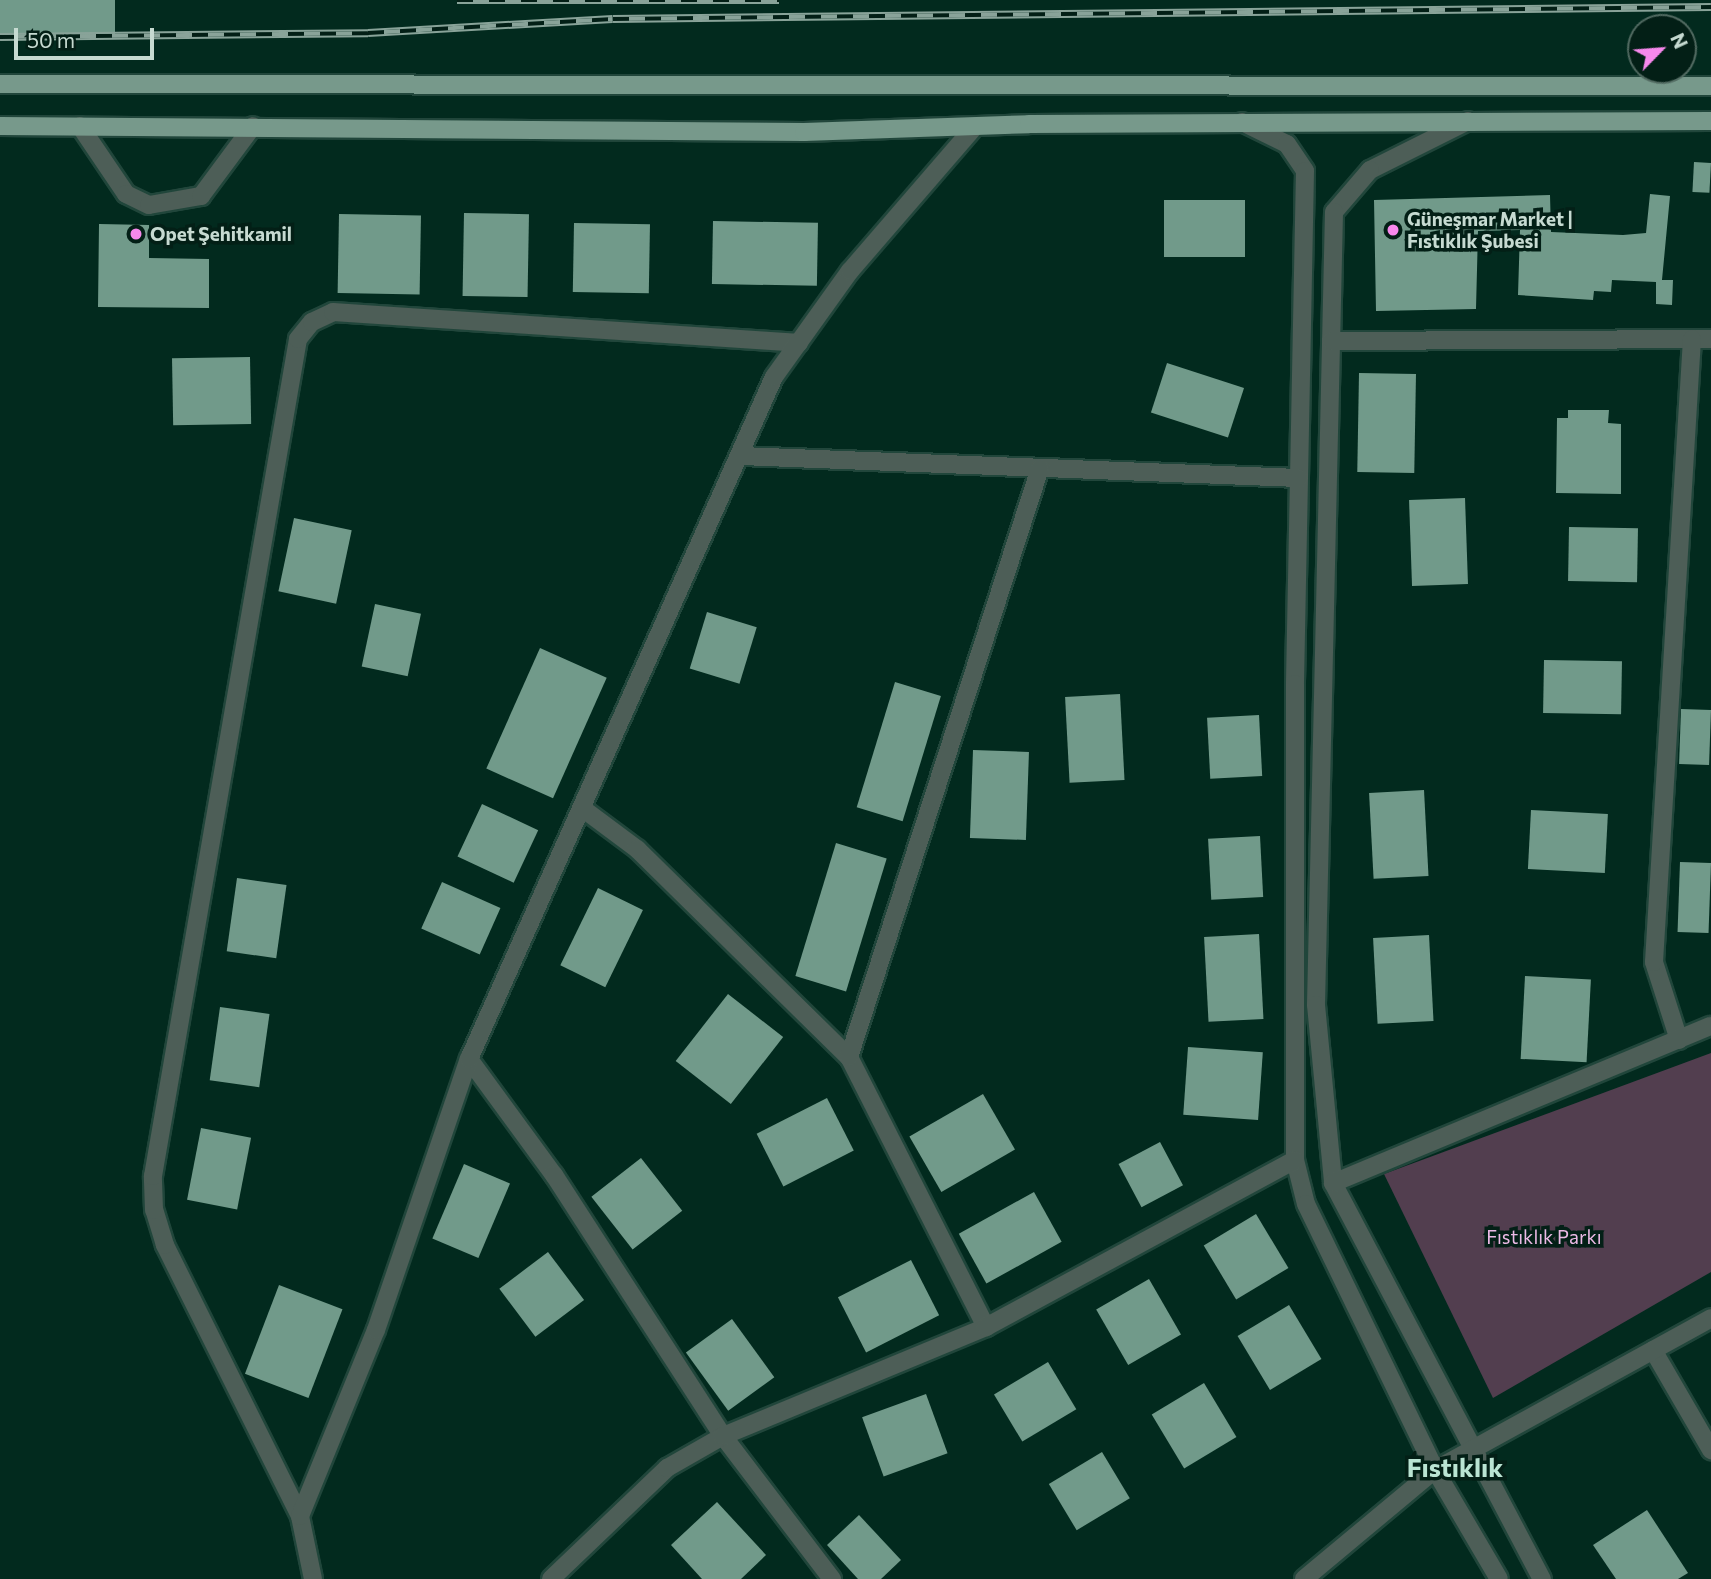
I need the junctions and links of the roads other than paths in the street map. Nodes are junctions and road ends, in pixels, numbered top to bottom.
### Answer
1 (0, 84) edge
2 (1711, 86) edge
3 (1468, 121) junction
4 (1711, 121) edge
5 (1242, 122) junction
6 (0, 126) edge
7 (80, 126) junction
8 (253, 126) junction
9 (975, 126) junction
10 (1711, 339) edge
11 (1692, 340) junction
12 (1331, 341) junction
13 (799, 343) junction
14 (741, 456) junction
15 (1040, 468) junction
16 (1299, 478) junction
17 (582, 808) junction
18 (1711, 1026) edge
19 (1679, 1040) junction
20 (849, 1057) junction
21 (469, 1059) junction
22 (1295, 1160) junction
23 (1333, 1183) junction
24 (1711, 1318) edge
25 (986, 1326) junction
26 (1653, 1350) junction
27 (723, 1436) junction
28 (1468, 1450) junction
29 (1711, 1450) edge
30 (1435, 1470) junction
31 (300, 1516) junction
32 (313, 1579) edge
33 (551, 1579) edge
34 (832, 1579) edge
35 (1304, 1579) edge
36 (1499, 1579) edge
37 (1542, 1579) edge

1 - 2 main road
3 - 4 main road
3 - 5 main road
3 - 12 street
5 - 9 main road
5 - 16 street
6 - 7 main road
7 - 8 main road
7 - 8 street
8 - 9 main road
9 - 13 street
10 - 11 street
11 - 12 street
11 - 19 street
12 - 23 street
13 - 14 street
13 - 31 street
14 - 15 street
14 - 17 street
15 - 16 street
15 - 20 street
16 - 22 street
17 - 20 street
17 - 21 street
18 - 19 street
19 - 23 street
20 - 25 street
21 - 27 street
21 - 31 street
22 - 25 street
22 - 30 street
23 - 28 street
24 - 26 street
25 - 27 street
26 - 28 street
26 - 29 street
27 - 33 street
27 - 34 street
28 - 30 street
28 - 37 street
30 - 35 street
30 - 36 street
31 - 32 street

